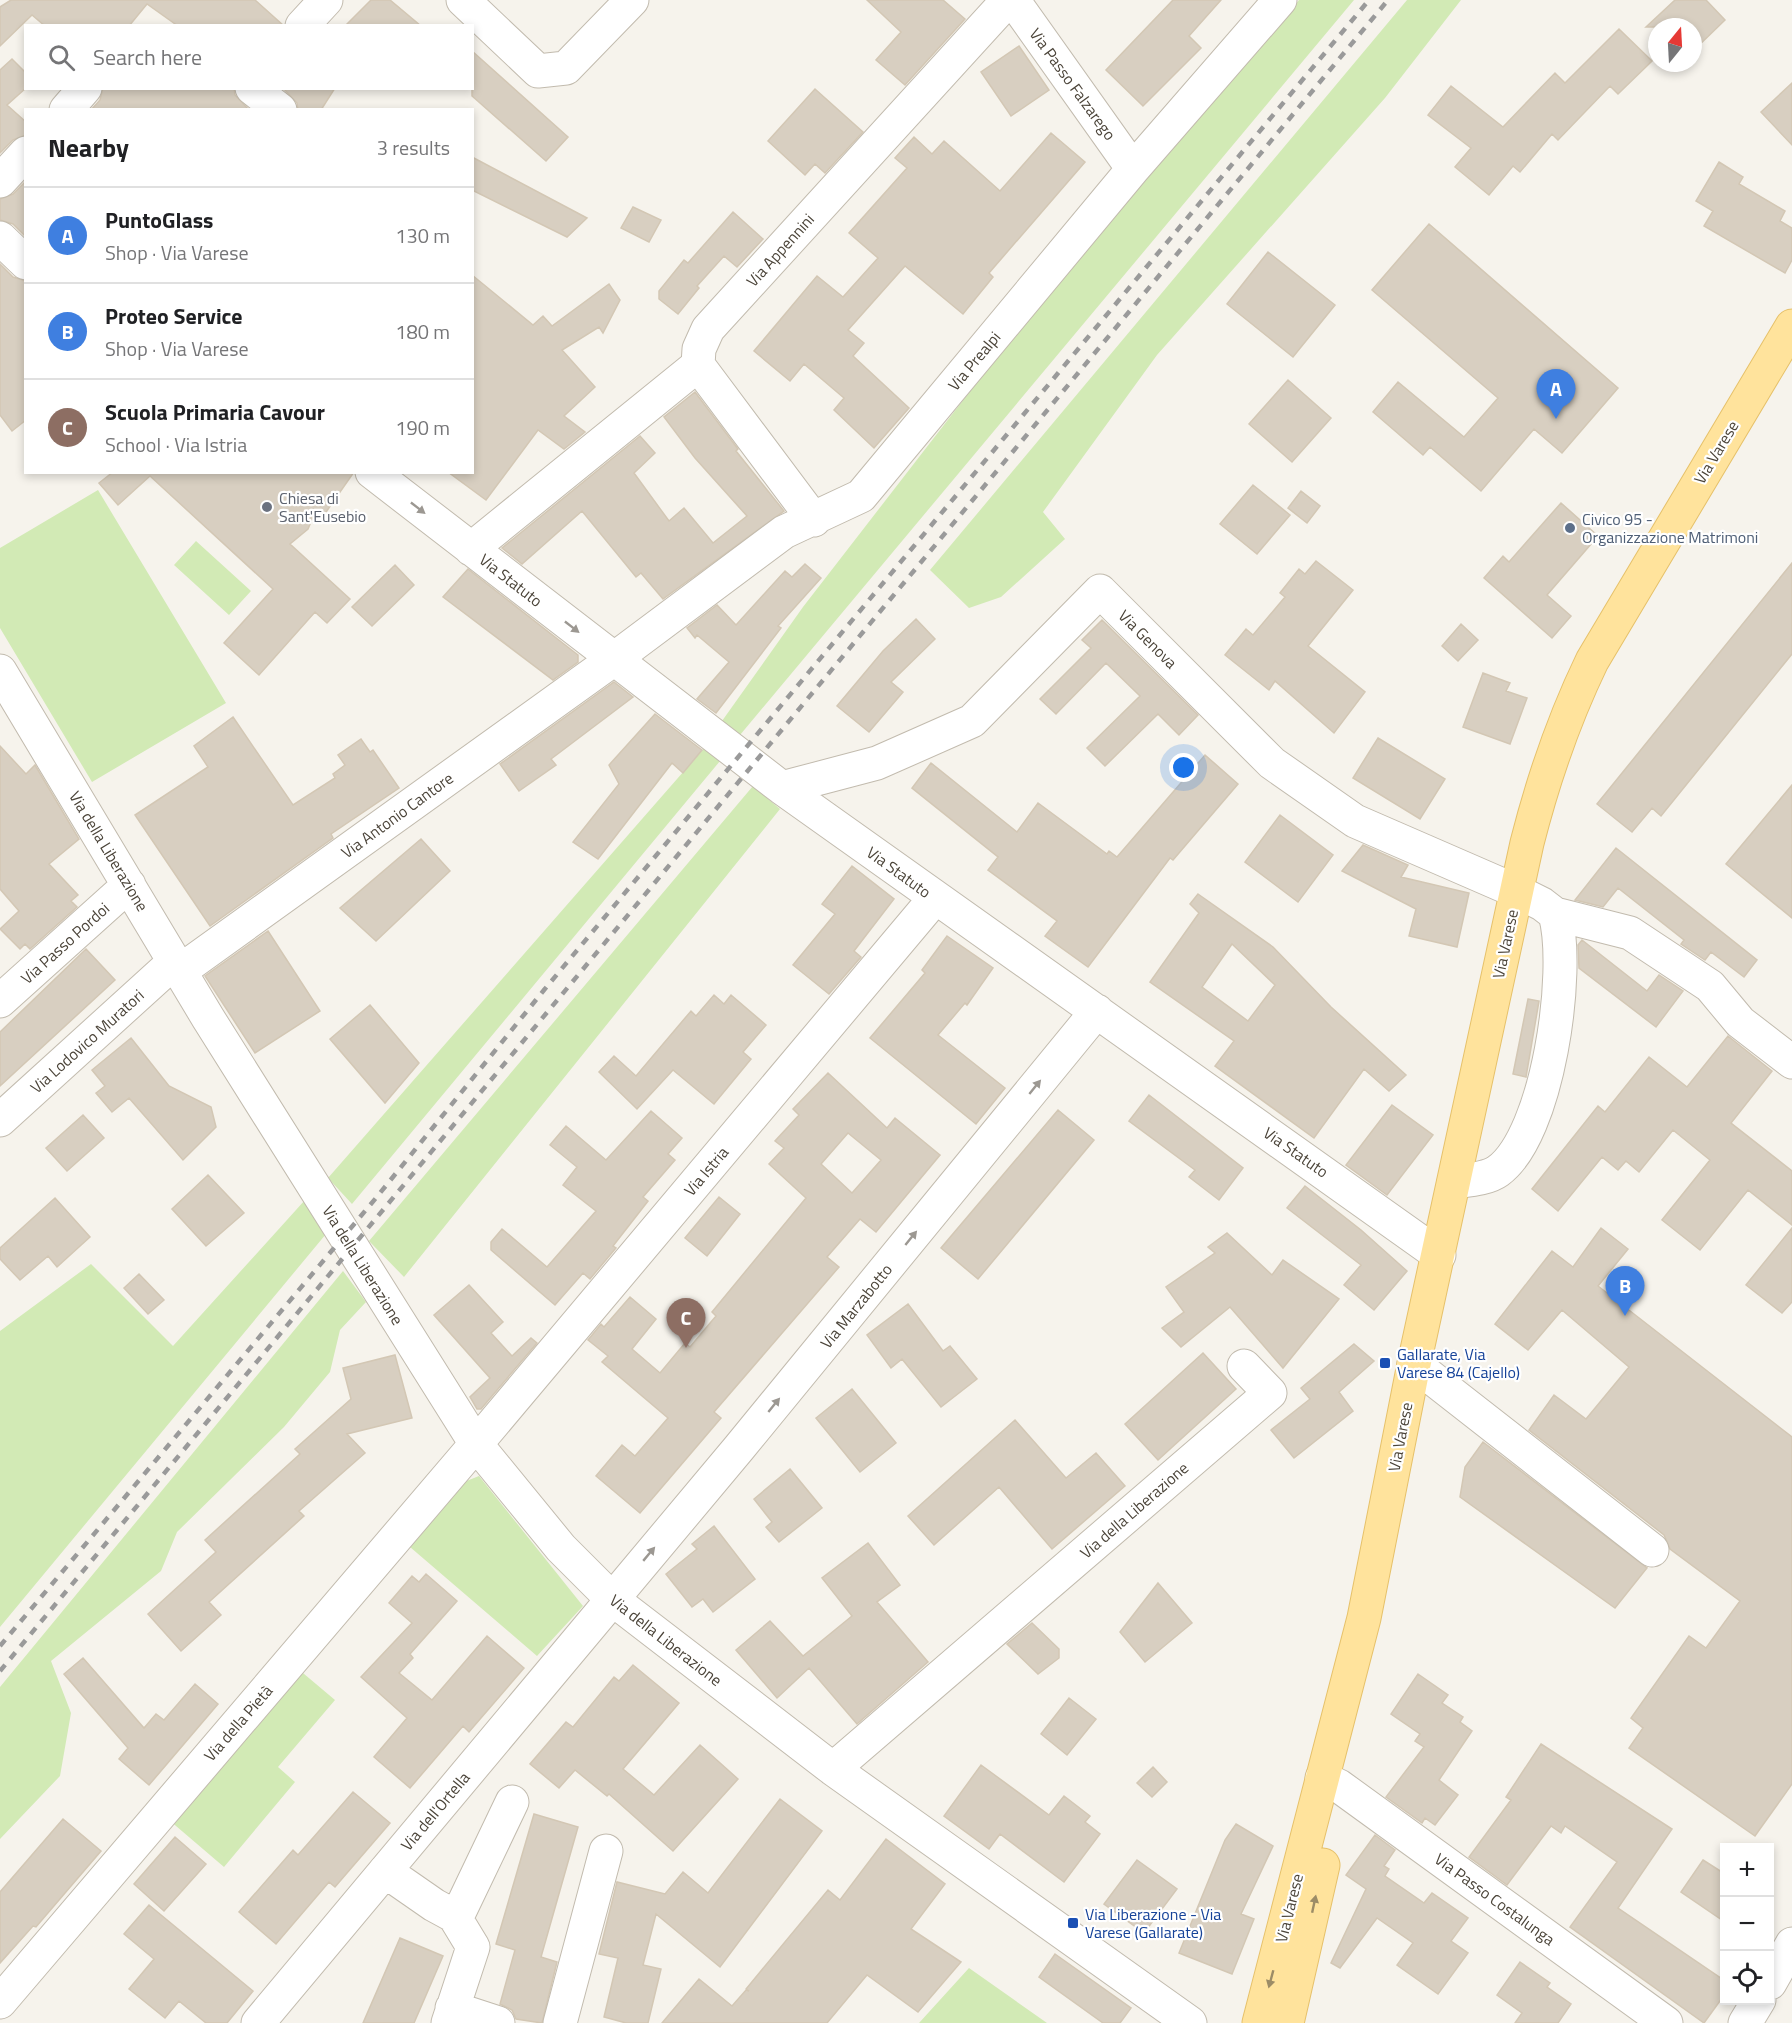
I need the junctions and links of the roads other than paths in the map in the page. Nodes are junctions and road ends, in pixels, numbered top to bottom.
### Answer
1 (326, 0) edge
2 (463, 0) edge
3 (632, 0) edge
4 (1008, 0) edge
5 (1012, 0) edge
6 (1280, 0) edge
7 (304, 24) edge
8 (83, 90) edge
9 (255, 90) edge
10 (68, 108) edge
11 (277, 108) edge
12 (24, 155) edge
13 (1133, 169) junction
14 (0, 181) edge
15 (0, 238) edge
16 (24, 261) edge
17 (1792, 326) edge
18 (698, 364) junction
19 (375, 474) edge
20 (814, 520) junction
21 (471, 549) junction
22 (614, 659) junction
23 (0, 671) edge
24 (782, 788) junction
25 (129, 885) junction
26 (1516, 891) junction
27 (935, 898) junction
28 (1555, 914) junction
29 (177, 967) junction
30 (0, 1001) edge
31 (1097, 1011) junction
32 (1792, 1062) edge
33 (0, 1120) edge
34 (1454, 1182) junction
35 (1439, 1255) junction
36 (1414, 1364) junction
37 (1244, 1366) dead end
38 (476, 1444) junction
39 (1652, 1550) dead end
40 (612, 1599) junction
41 (833, 1769) junction
42 (1331, 1782) junction
43 (512, 1802) dead end
44 (606, 1851) dead end
45 (385, 1871) junction
46 (456, 1917) junction
47 (1792, 1944) edge
48 (1774, 1976) edge
49 (0, 2002) edge
50 (1756, 2005) edge
51 (450, 2016) edge
52 (258, 2023) edge
53 (498, 2023) edge
54 (560, 2023) edge
55 (1190, 2023) edge
56 (1259, 2023) edge
57 (1287, 2023) edge
58 (1666, 2023) edge
59 (1745, 2023) edge

1 - 7 street
2 - 3 street
4 - 18 street, Via Appennini
5 - 13 street, Via Passo Falzarego
6 - 13 street, Via Prealpi
8 - 10 street
9 - 11 street
12 - 14 street
13 - 20 street, Via Prealpi
15 - 16 street
17 - 26 main road, Via Varese
18 - 20 street
18 - 21 street
19 -> 21 street, Via Statuto
20 - 22 street, Via Prealpi
21 -> 22 street, Via Statuto
22 - 24 street, Via Statuto
22 - 29 street, Via Antonio Cantore
23 - 25 street, Via della Liberazione
24 - 26 street, Via Genova
24 - 27 street, Via Statuto
25 - 29 street, Via della Liberazione
25 - 30 street, Via Passo Pordoi
26 - 28 street
26 - 34 main road, Via Varese
27 - 31 street, Via Statuto
27 - 38 street, Via Istria
28 - 32 street
28 - 34 street
29 - 33 street, Via Lodovico Muratori
29 - 38 street, Via della Liberazione
31 - 35 street, Via Statuto
40 -> 31 street, Via Marzabotto
34 - 35 main road, Via Varese
35 - 36 main road, Via Varese
36 - 39 street
36 - 42 main road, Via Varese
37 - 41 street, Via della Liberazione
38 - 40 street, Via della Liberazione
38 - 49 street, Via della Pietà
40 - 41 street, Via della Liberazione
40 - 45 street, Via dell'Ortella
41 - 55 street, Via della Liberazione
42 -> 56 main road, Via Varese
57 -> 42 main road, Via Varese
42 - 58 street, Via Passo Costalunga
43 - 46 street
44 - 54 street
45 - 46 street
45 - 52 street, Via dell'Ortella
46 - 51 street
47 - 48 street
50 - 59 street
51 - 53 street

